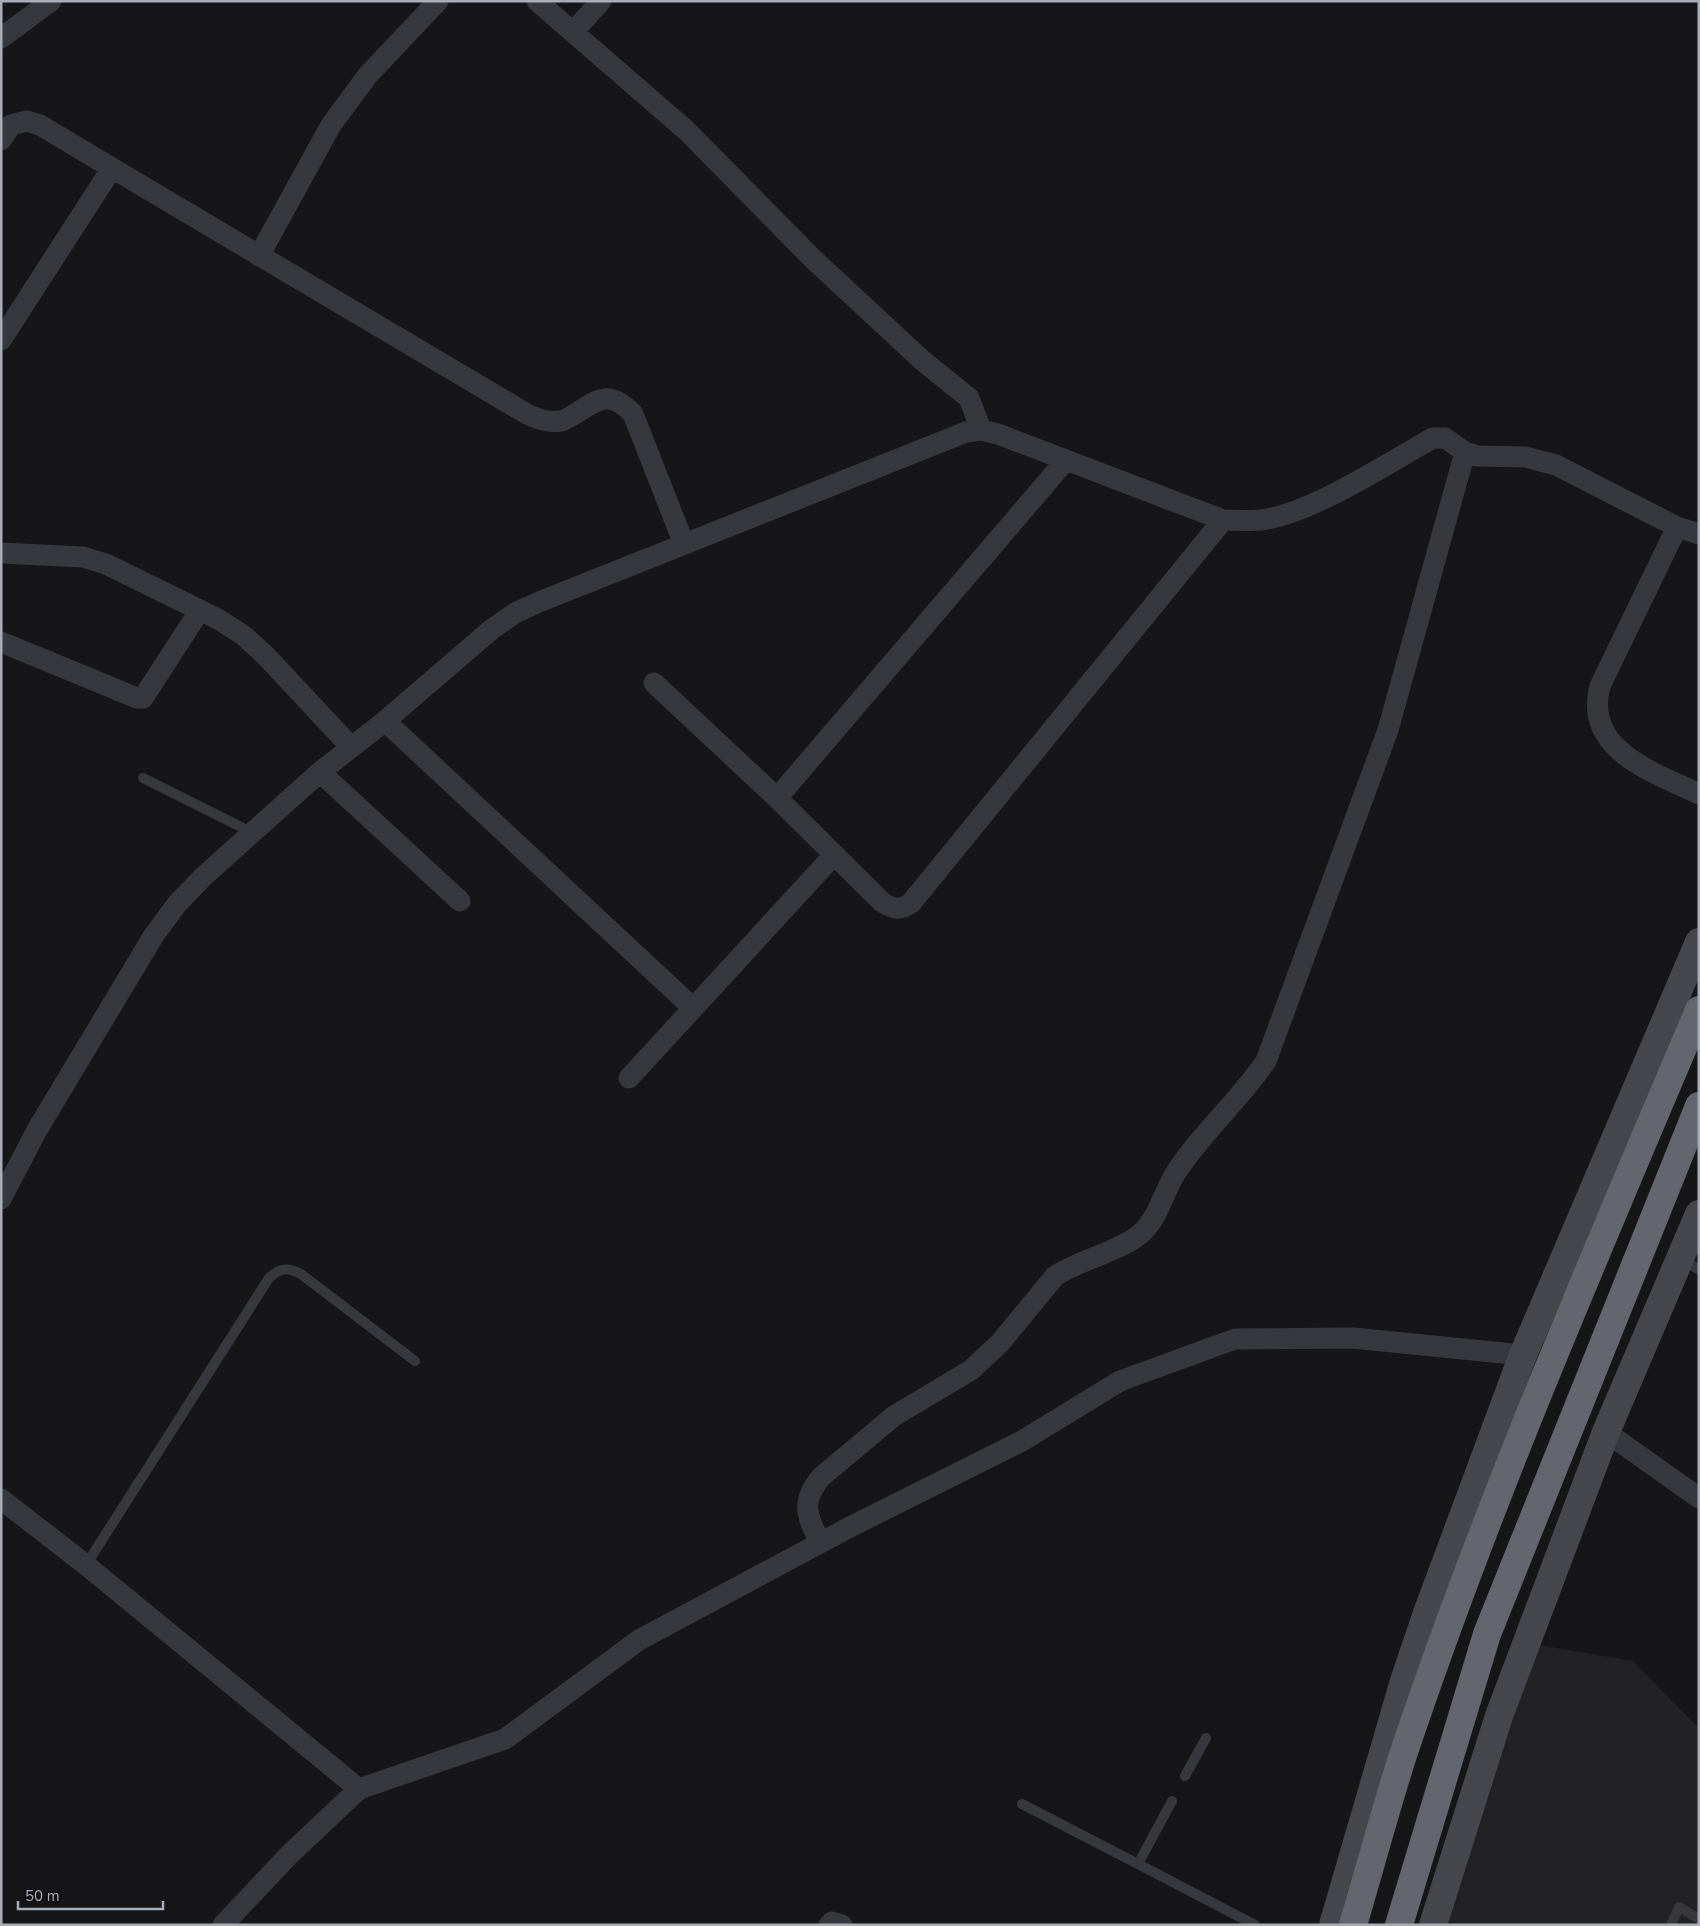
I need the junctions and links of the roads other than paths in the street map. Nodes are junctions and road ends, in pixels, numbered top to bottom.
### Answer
1 (51, 1) edge
2 (438, 1) edge
3 (537, 1) edge
4 (601, 1) edge
5 (573, 32) junction
6 (1, 38) edge
7 (1, 140) edge
8 (112, 168) junction
9 (259, 256) junction
10 (1, 340) edge
11 (981, 430) junction
12 (1465, 452) junction
13 (1066, 460) junction
14 (1222, 520) junction
15 (1677, 527) junction
16 (1699, 534) edge
17 (684, 544) junction
18 (1, 553) edge
19 (200, 610) junction
20 (1, 642) edge
21 (654, 683) dead end
22 (385, 721) junction
23 (351, 747) junction
24 (320, 772) junction
25 (143, 778) dead end
26 (1699, 794) edge
27 (777, 798) junction
28 (253, 833) junction
29 (834, 855) junction
30 (460, 901) dead end
31 (1699, 942) edge
32 (693, 1008) junction
33 (1699, 1010) edge
34 (629, 1078) dead end
35 (1699, 1106) edge
36 (1, 1199) edge
37 (1699, 1214) edge
38 (1689, 1264) edge
39 (1523, 1355) junction
40 (415, 1361) dead end
41 (1606, 1432) junction
42 (1699, 1498) edge
43 (1, 1499) edge
44 (820, 1543) junction
45 (86, 1565) junction
46 (1206, 1738) dead end
47 (1186, 1776) dead end
48 (359, 1789) junction
49 (1172, 1801) dead end
50 (1022, 1804) dead end
51 (1138, 1864) junction
52 (1699, 1919) edge
53 (222, 1925) edge
54 (829, 1925) edge
55 (842, 1925) edge
56 (1255, 1925) edge
57 (1333, 1925) edge
58 (1353, 1925) edge
59 (1399, 1925) edge
60 (1433, 1925) edge
61 (1671, 1925) edge

1 - 6 street
2 - 9 street
3 - 5 street
4 - 5 street
5 - 11 street
7 - 8 street
8 - 9 street
8 - 10 street
9 - 17 street
11 - 13 street
11 - 17 street
12 - 14 street
12 - 15 street
12 - 44 street
13 - 14 street
13 - 27 street
14 - 29 street
15 - 16 street
15 - 26 street
17 - 22 street
18 - 19 street
19 - 20 street
19 - 23 street
21 - 27 street
22 - 23 street
22 - 32 street
23 - 24 street
24 - 28 street
24 - 30 street
25 - 28 lane
27 - 29 street
28 - 36 street
29 - 32 street
31 - 39 street
32 - 34 street
33 - 58 highway
35 - 59 highway
37 - 38 street
38 - 41 street
39 - 44 street
39 - 57 street
40 - 45 lane
41 - 42 street
41 - 60 street
43 - 45 street
44 - 48 street
45 - 48 street
46 - 47 lane
48 - 53 street
49 - 51 lane
50 - 51 lane
51 - 56 lane
52 - 61 lane
54 - 55 street

